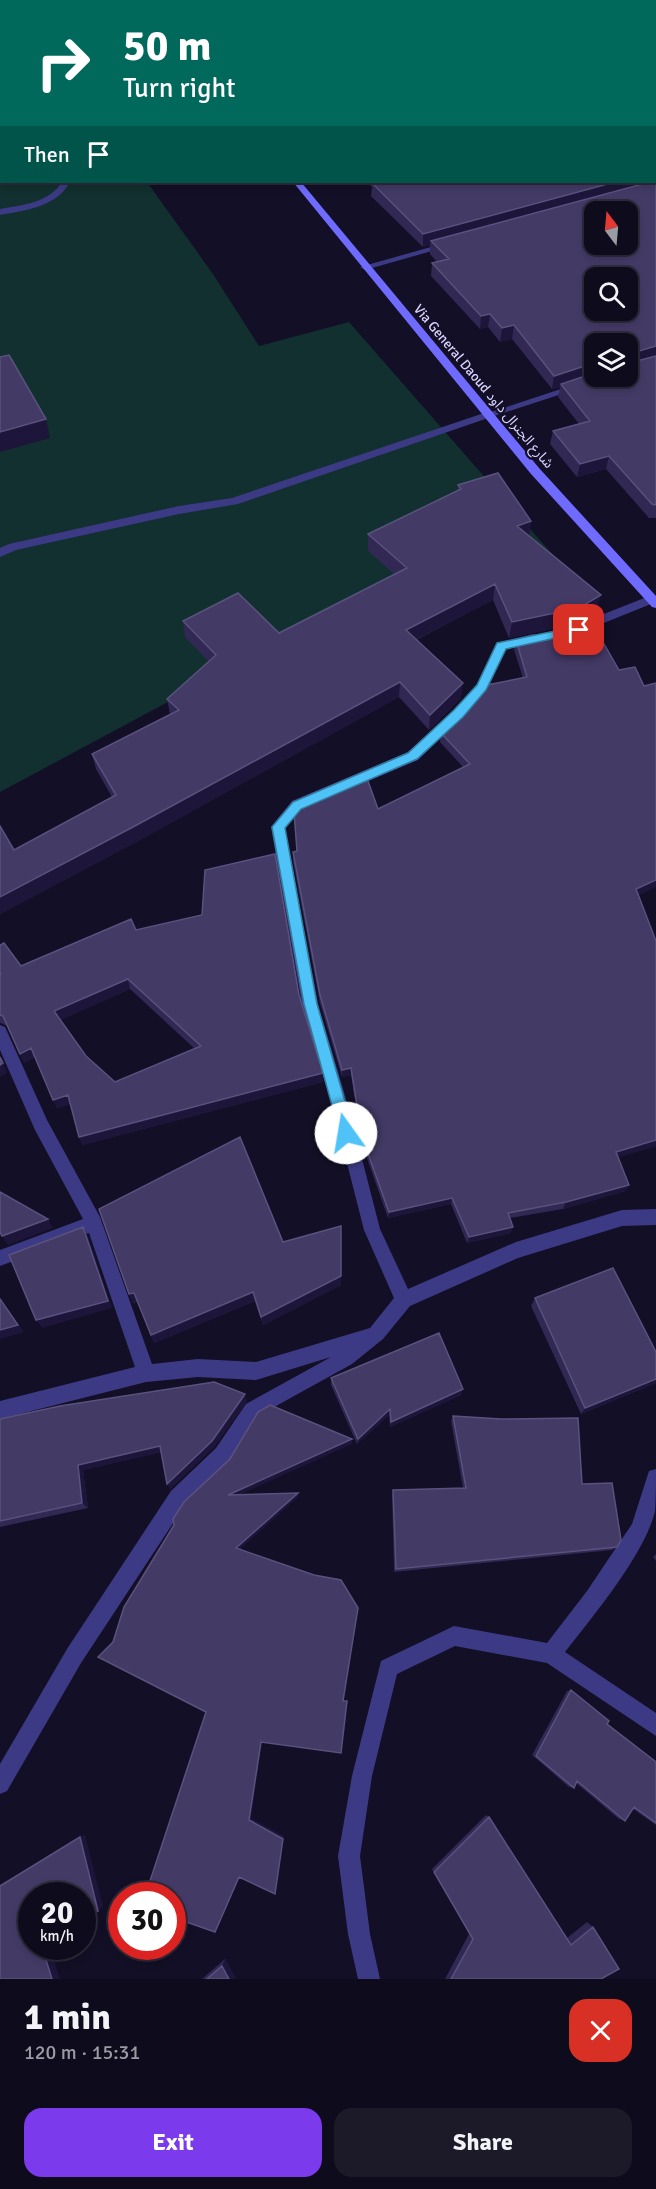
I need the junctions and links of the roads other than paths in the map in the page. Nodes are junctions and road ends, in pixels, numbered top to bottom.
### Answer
1 (66, 183) edge
2 (298, 183) edge
3 (0, 212) edge
4 (454, 243) edge
5 (365, 267) junction
6 (584, 385) edge
7 (490, 414) junction
8 (0, 553) edge
9 (654, 601) edge
10 (0, 1032) edge
11 (656, 1217) edge
12 (94, 1223) junction
13 (0, 1258) edge
14 (404, 1299) junction
15 (377, 1333) junction
16 (146, 1372) junction
17 (0, 1410) edge
18 (656, 1478) edge
19 (551, 1654) junction
20 (656, 1726) edge
21 (0, 1785) edge
22 (369, 1979) edge

1 - 3 street
2 - 5 main road, Via General Daoud شارع الجنرال داود
4 - 5 street
5 - 7 main road, Via General Daoud شارع الجنرال داود
6 - 7 street
7 - 8 street
7 - 9 main road, Via General Daoud شارع الجنرال داود
9 - 14 street
10 - 12 street
11 - 14 street
12 - 13 street
12 - 16 street
14 - 15 street
15 - 16 street
15 - 21 street
16 - 17 street
18 - 19 street
19 - 20 street
19 - 22 street

